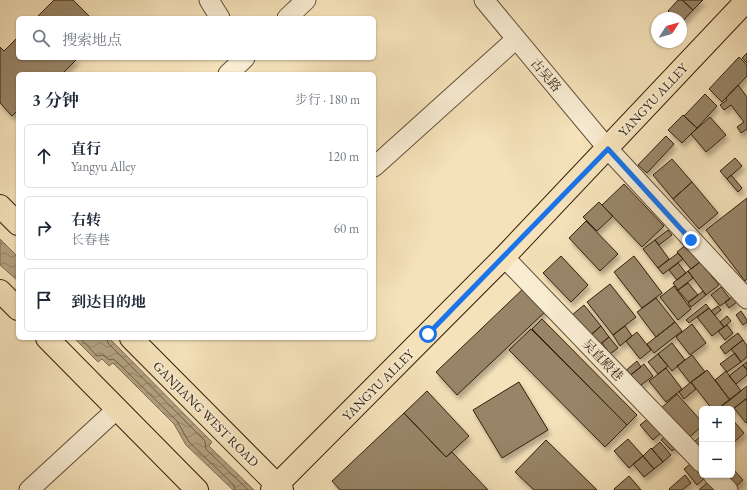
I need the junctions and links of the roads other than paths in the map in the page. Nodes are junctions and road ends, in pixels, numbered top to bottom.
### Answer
1 (209, 0) edge
2 (306, 0) edge
3 (484, 0) edge
4 (747, 0) edge
5 (219, 16) edge
6 (289, 16) edge
7 (516, 39) junction
8 (243, 60) edge
9 (230, 72) edge
10 (608, 149) junction
11 (376, 165) edge
12 (0, 206) edge
13 (16, 222) edge
14 (504, 257) junction
15 (0, 291) edge
16 (747, 299) edge
17 (16, 307) edge
18 (49, 340) edge
19 (133, 340) edge
20 (117, 409) junction
21 (699, 460) edge
22 (716, 478) edge
23 (277, 488) edge
24 (29, 490) edge
25 (197, 490) edge
26 (728, 490) edge

1 - 5 street
2 - 6 street
3 - 7 street, 古吴路
4 - 10 main road, YANGYU ALLEY
7 - 10 street, 古吴路
7 - 11 street
8 - 9 street
10 - 14 main road, YANGYU ALLEY
10 - 16 street, 古吴路
12 - 13 main road
14 - 21 street, 吴直殿巷
14 - 23 main road, YANGYU ALLEY
15 - 17 main road
18 - 20 main road
19 - 23 main road, GANJIANG WEST ROAD
20 - 24 street
20 - 25 main road
22 - 26 street

